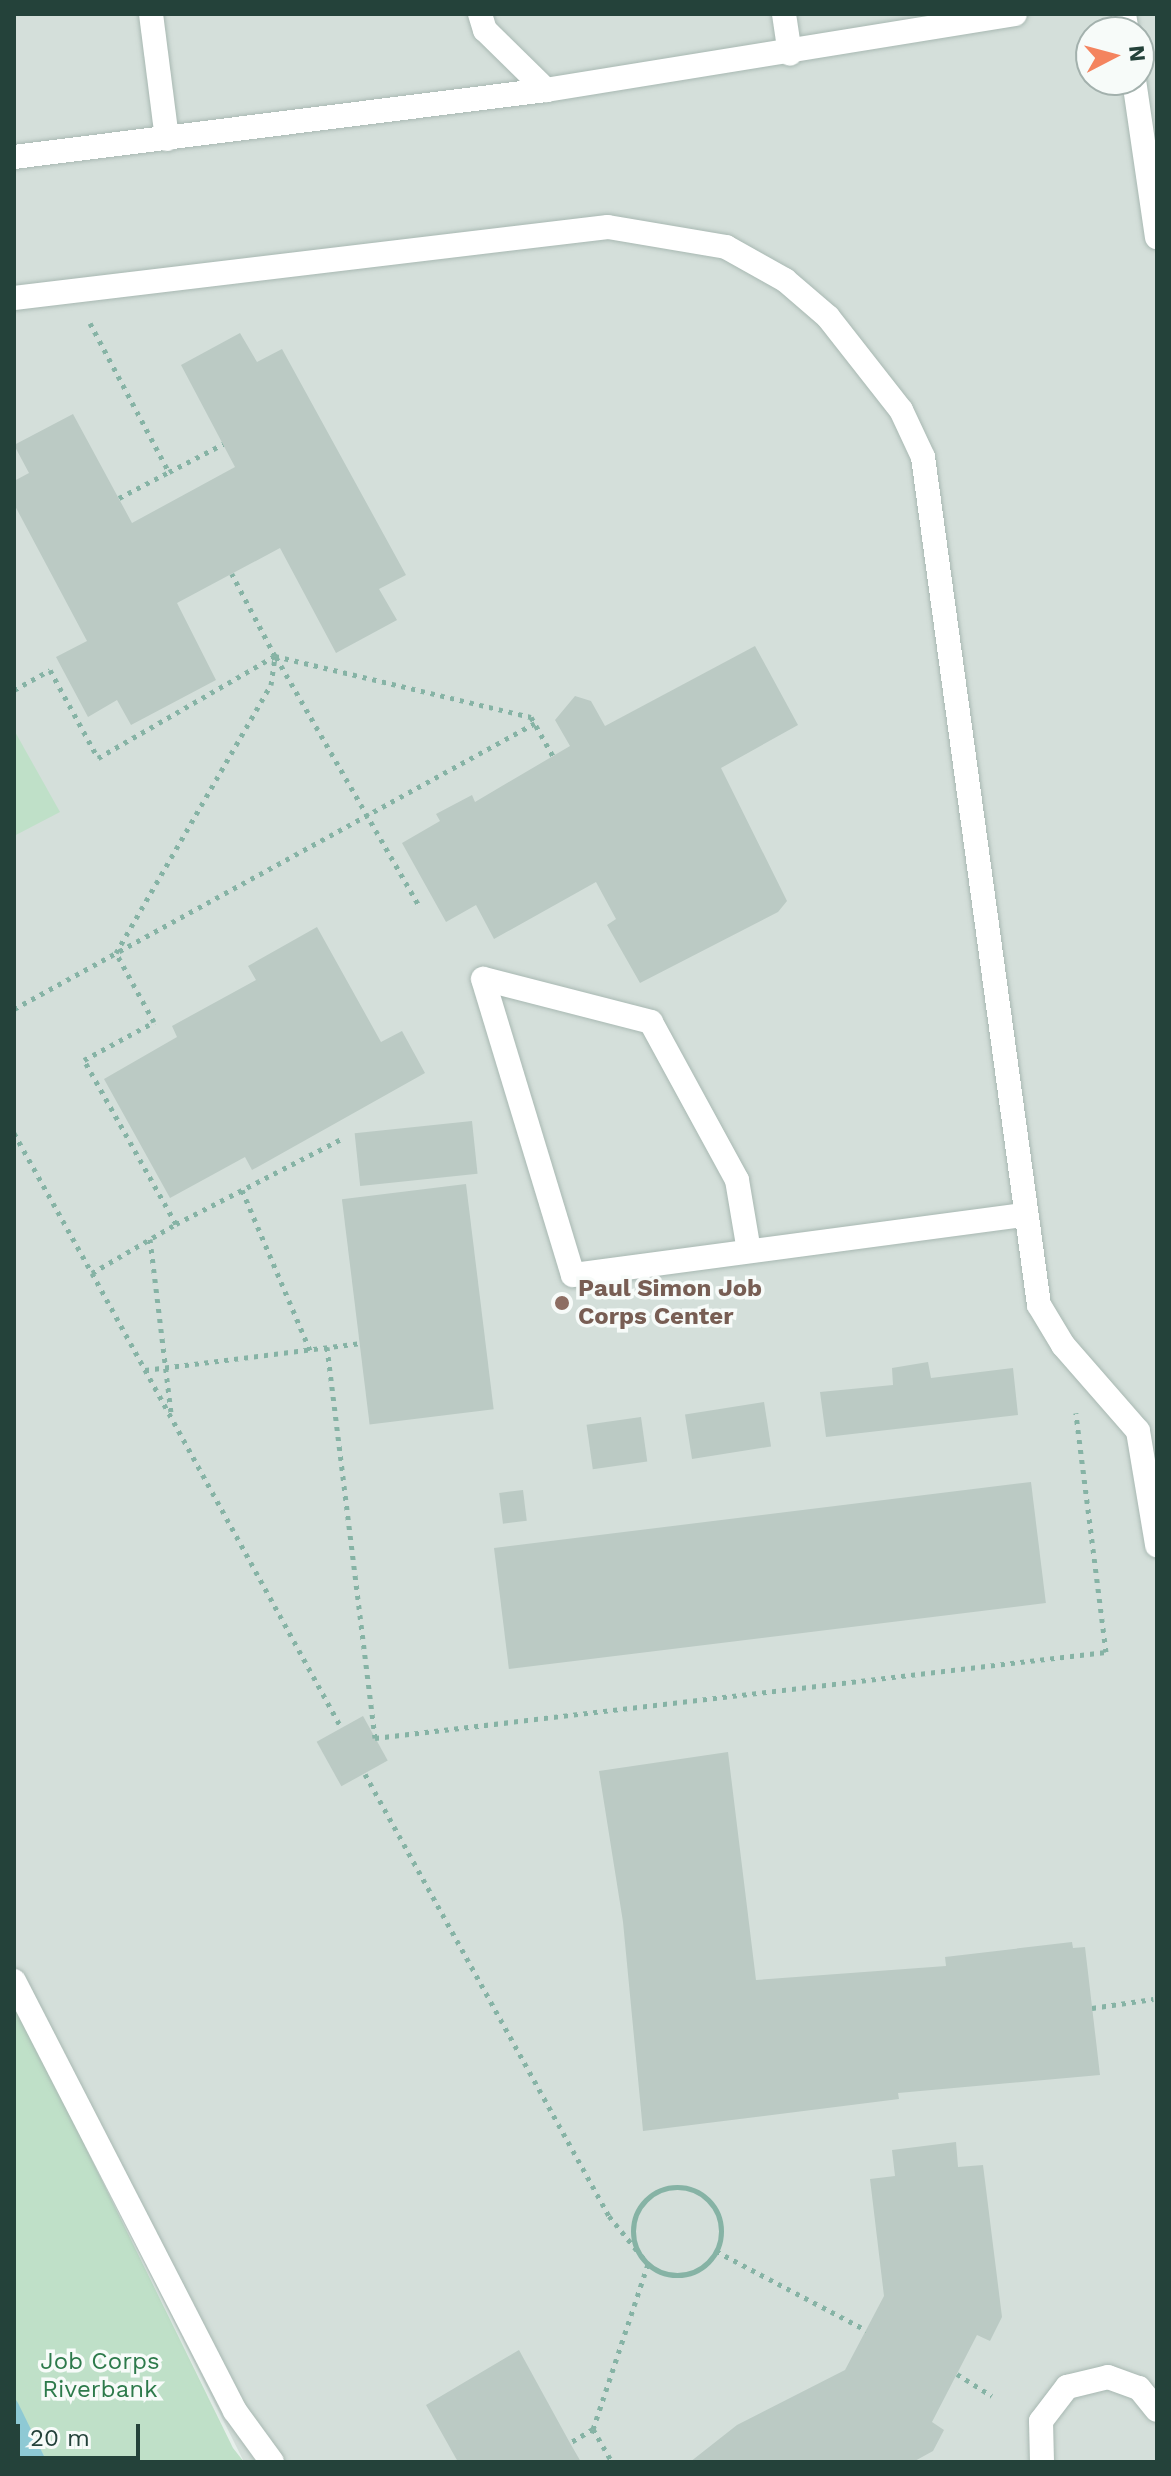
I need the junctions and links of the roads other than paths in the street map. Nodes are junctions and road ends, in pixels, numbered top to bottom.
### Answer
1 (151, 14) edge
2 (480, 14) edge
3 (784, 14) edge
4 (1015, 14) edge
5 (790, 54) junction
6 (546, 90) junction
7 (1136, 96) edge
8 (167, 139) junction
9 (14, 157) edge
10 (1157, 237) edge
11 (14, 298) edge
12 (1025, 1215) junction
13 (749, 1251) junction
14 (1157, 1545) edge
15 (14, 1981) edge
16 (1154, 2399) edge
17 (272, 2462) edge
18 (1042, 2462) edge

1 - 8 lane
2 - 6 lane
3 - 5 lane
4 - 5 lane
5 - 6 lane
6 - 8 lane
7 - 10 lane
8 - 9 lane
11 - 12 lane
12 - 13 lane
12 - 14 lane
13 - 13 lane
15 - 17 lane
16 - 18 lane

